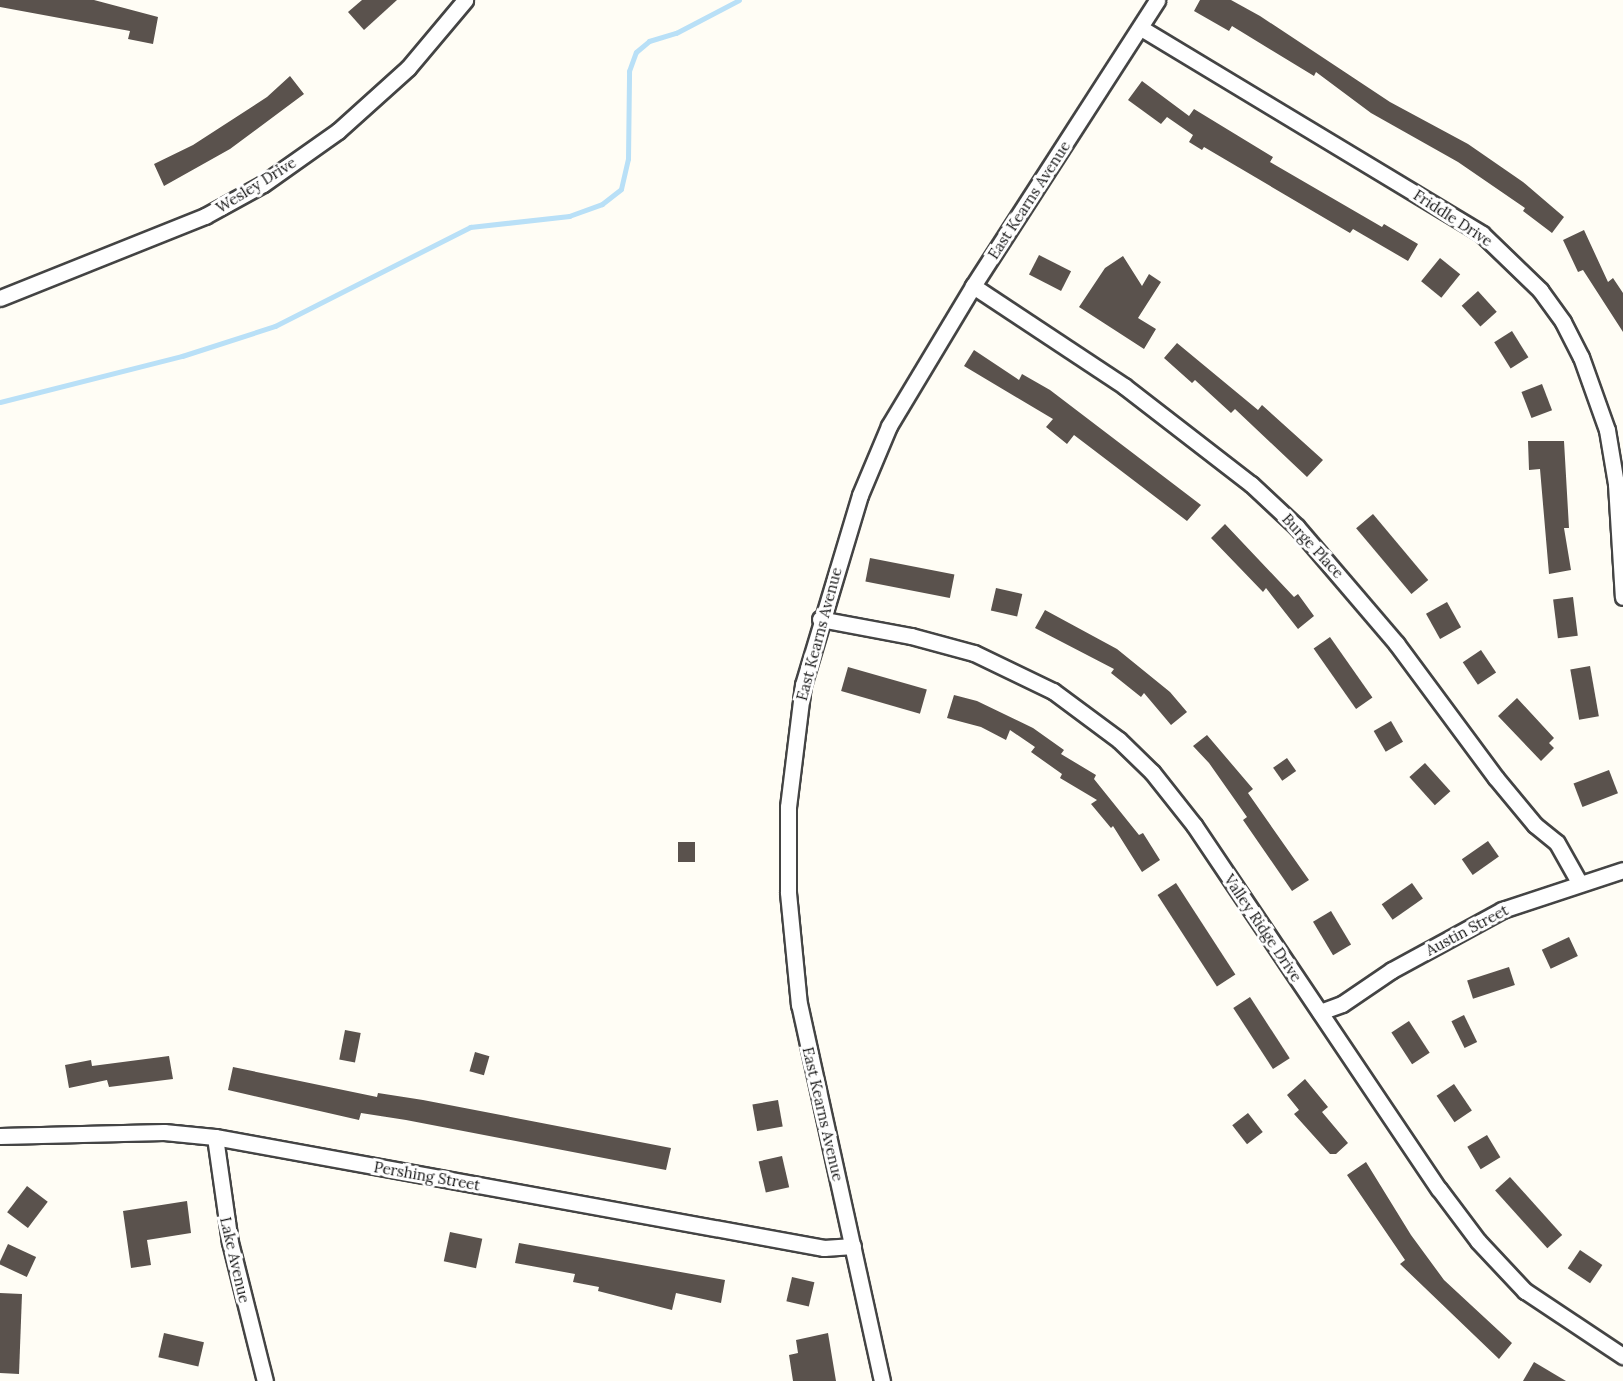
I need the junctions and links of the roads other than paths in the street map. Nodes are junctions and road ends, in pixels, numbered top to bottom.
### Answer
1 (465, 0) edge
2 (1157, 0) edge
3 (1141, 28) junction
4 (973, 286) junction
5 (0, 298) edge
6 (1623, 597) edge
7 (820, 620) junction
8 (1623, 870) edge
9 (1579, 882) junction
10 (1320, 1012) junction
11 (0, 1136) edge
12 (215, 1137) junction
13 (853, 1246) junction
14 (1623, 1356) edge
15 (265, 1381) edge
16 (882, 1381) edge

1 - 5 street, Wesley Drive
2 - 3 street, East Kearns Avenue
3 - 4 street, East Kearns Avenue
3 - 6 street, Friddle Drive
4 - 7 street, East Kearns Avenue
4 - 9 street, Burge Place
7 - 10 street, Valley Ridge Drive
7 - 13 street, East Kearns Avenue
8 - 9 street, Austin Street
9 - 10 street, Austin Street
10 - 14 street, Valley Ridge Drive
11 - 12 street, Pershing Street
12 - 13 street, Pershing Street
12 - 15 street, Lake Avenue
13 - 16 street, East Kearns Avenue

